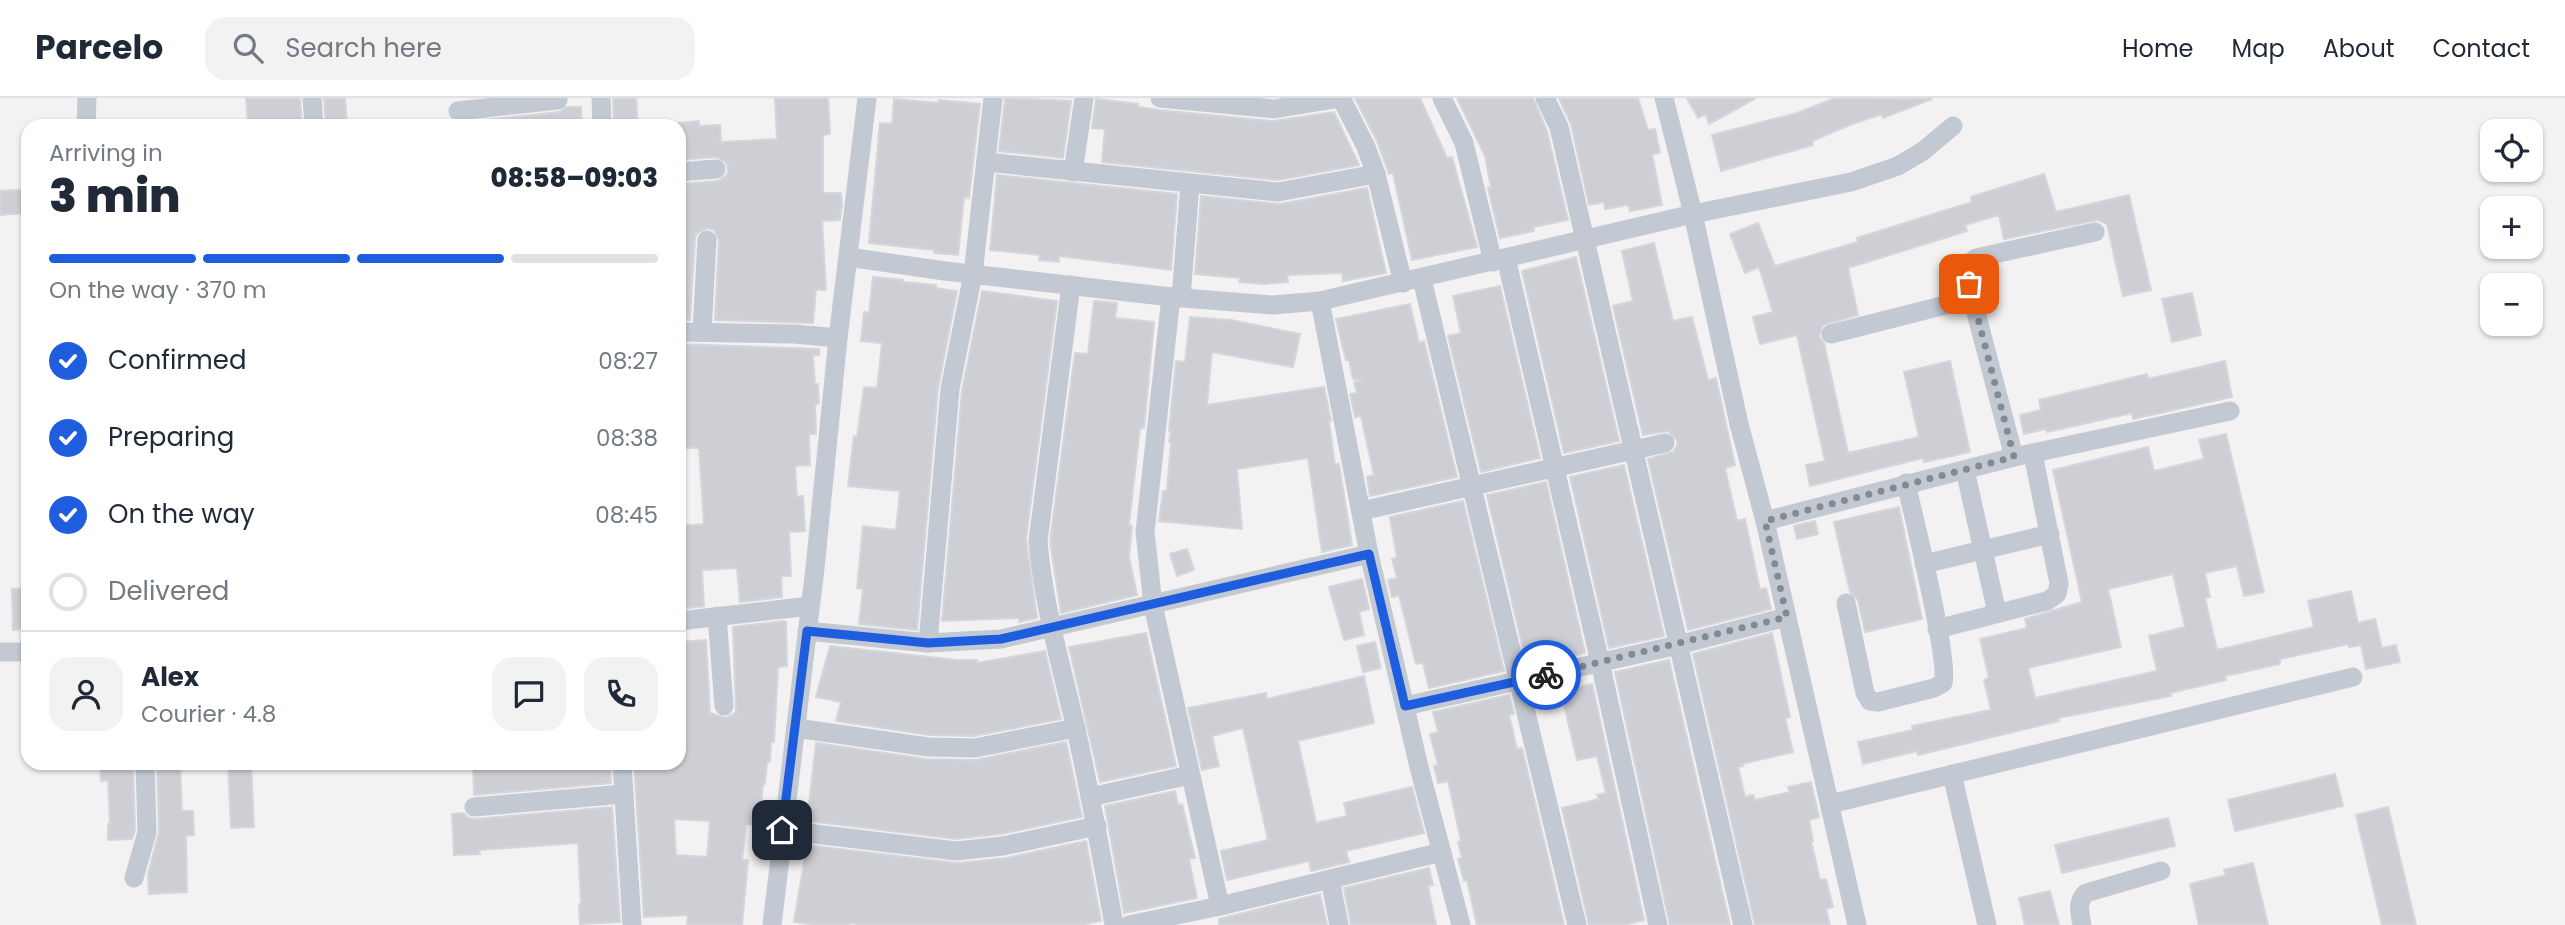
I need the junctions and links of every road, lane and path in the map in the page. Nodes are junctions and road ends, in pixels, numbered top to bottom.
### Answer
1 (87, 98) edge
2 (312, 98) edge
3 (601, 98) edge
4 (867, 98) edge
5 (993, 98) edge
6 (1084, 98) edge
7 (1160, 98) edge
8 (1341, 98) edge
9 (1442, 98) edge
10 (1545, 98) edge
11 (1664, 98) edge
12 (558, 100) dead end
13 (458, 112) edge
14 (86, 119) edge
15 (314, 119) edge
16 (602, 119) edge
17 (1953, 126) dead end
18 (986, 162) junction
19 (716, 169) dead end
20 (686, 171) edge
21 (1073, 172) junction
22 (1376, 174) junction
23 (1190, 184) junction
24 (1693, 214) junction
25 (2095, 232) dead end
26 (1586, 239) junction
27 (706, 240) dead end
28 (848, 257) junction
29 (1500, 260) junction
30 (973, 274) junction
31 (1412, 281) junction
32 (1071, 285) junction
33 (1176, 297) junction
34 (1973, 298) junction
35 (1320, 301) junction
36 (686, 332) edge
37 (702, 332) junction
38 (1831, 334) dead end
39 (838, 338) junction
40 (2230, 411) dead end
41 (1665, 443) dead end
42 (1633, 449) junction
43 (2024, 456) junction
44 (1554, 468) junction
45 (1965, 470) junction
46 (1906, 484) junction
47 (1472, 487) junction
48 (1361, 510) junction
49 (1765, 521) junction
50 (2050, 534) junction
51 (1983, 550) junction
52 (1369, 554) junction
53 (1924, 564) junction
54 (1846, 603) dead end
55 (1153, 605) junction
56 (810, 606) junction
57 (1997, 613) junction
58 (717, 616) junction
59 (1787, 617) junction
60 (686, 620) edge
61 (1053, 628) junction
62 (1937, 629) junction
63 (807, 631) junction
64 (928, 643) junction
65 (1678, 645) junction
66 (0, 652) edge
67 (21, 652) edge
68 (1600, 662) junction
69 (2353, 677) dead end
70 (1518, 681) junction
71 (724, 706) dead end
72 (1405, 706) junction
73 (796, 728) junction
74 (1076, 728) junction
75 (145, 770) edge
76 (622, 770) edge
77 (1952, 774) junction
78 (1190, 775) junction
79 (624, 794) junction
80 (1090, 797) junction
81 (1830, 804) junction
82 (474, 807) dead end
83 (1097, 826) junction
84 (782, 830) junction
85 (1442, 852) junction
86 (2161, 871) dead end
87 (134, 878) dead end
88 (1330, 879) junction
89 (1220, 906) junction
90 (632, 925) edge
91 (772, 925) edge
92 (1114, 925) edge
93 (1129, 925) edge
94 (1339, 925) edge
95 (1461, 925) edge
96 (1577, 925) edge
97 (1658, 925) edge
98 (1744, 925) edge
99 (1857, 925) edge
100 (1987, 925) edge
101 (2082, 925) edge

1 - 14 street
2 - 15 street
3 - 16 street
4 - 28 street
5 - 18 street
6 - 21 street
7 - 8 street
8 - 22 street
9 - 29 street
10 - 26 street
11 - 24 street
12 - 13 street
17 - 24 street
18 - 21 street
18 - 30 street
19 - 20 street
21 - 23 street
22 - 23 street
22 - 31 street
23 - 33 street
24 - 26 street
24 - 49 street
25 - 34 street
26 - 29 street
26 - 42 street
27 - 37 street
28 - 30 street
28 - 39 street
29 - 31 street
29 - 44 street
30 - 32 street
30 - 64 street
31 - 35 street
31 - 47 street
32 - 33 street
32 - 61 street
33 - 35 street
33 - 55 street
34 - 38 street
34 - 43 street
35 - 48 street
36 - 37 street
37 - 39 street
39 - 56 street
40 - 43 street
41 - 42 street
42 - 44 street
42 - 65 street
43 - 45 street
43 - 50 street
44 - 47 street
44 - 68 street
45 - 46 street
45 - 51 street
46 - 49 street
46 - 53 street
47 - 48 street
47 - 70 street
48 - 52 street
49 - 59 street
50 - 51 street
50 - 57 street
51 - 53 street
51 - 57 street
52 - 55 street
52 - 72 street
53 - 62 street
54 - 62 street
55 - 61 street
55 - 78 street
56 - 58 street
56 - 63 street
57 - 62 street
58 - 60 street
58 - 71 street
59 - 65 street
59 - 81 street
61 - 64 street
61 - 74 street
63 - 64 street
63 - 73 street
65 - 68 street
65 - 98 street
66 - 67 street
68 - 70 street
68 - 97 street
69 - 77 street
70 - 72 street
70 - 96 street
72 - 85 street
73 - 74 street
73 - 84 street
74 - 80 street
75 - 87 street
76 - 79 street
77 - 81 street
77 - 100 street
78 - 80 street
78 - 89 street
79 - 82 street
79 - 90 street
80 - 83 street
81 - 99 street
83 - 84 street
83 - 92 street
84 - 91 street
85 - 88 street
85 - 95 street
86 - 101 street
88 - 89 street
88 - 94 street
89 - 93 street

